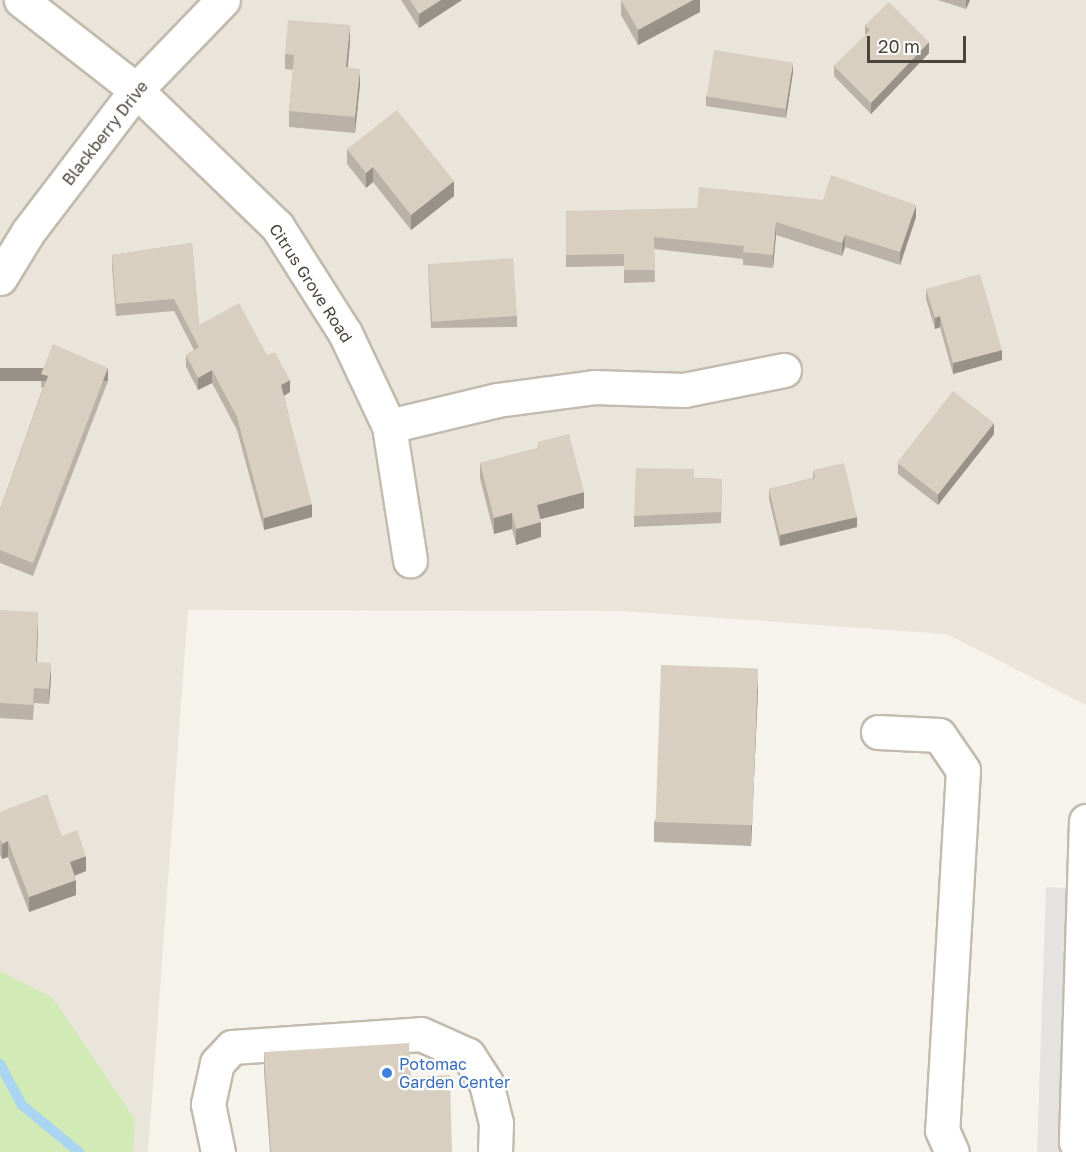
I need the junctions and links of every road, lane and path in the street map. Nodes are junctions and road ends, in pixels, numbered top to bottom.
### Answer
1 (21, 0) edge
2 (223, 0) edge
3 (136, 90) junction
4 (0, 278) edge
5 (784, 370) dead end
6 (389, 426) junction
7 (410, 560) dead end
8 (878, 732) dead end
9 (1086, 821) edge
10 (1086, 1143) edge
11 (218, 1152) edge
12 (495, 1152) edge
13 (952, 1152) edge

1 - 3 street, Citrus Grove Road
2 - 3 street, Blackberry Drive
3 - 4 street, Blackberry Drive
3 - 6 street, Citrus Grove Road
5 - 6 street
6 - 7 street, Citrus Grove Road
8 - 13 street
9 - 10 street
11 - 12 street

